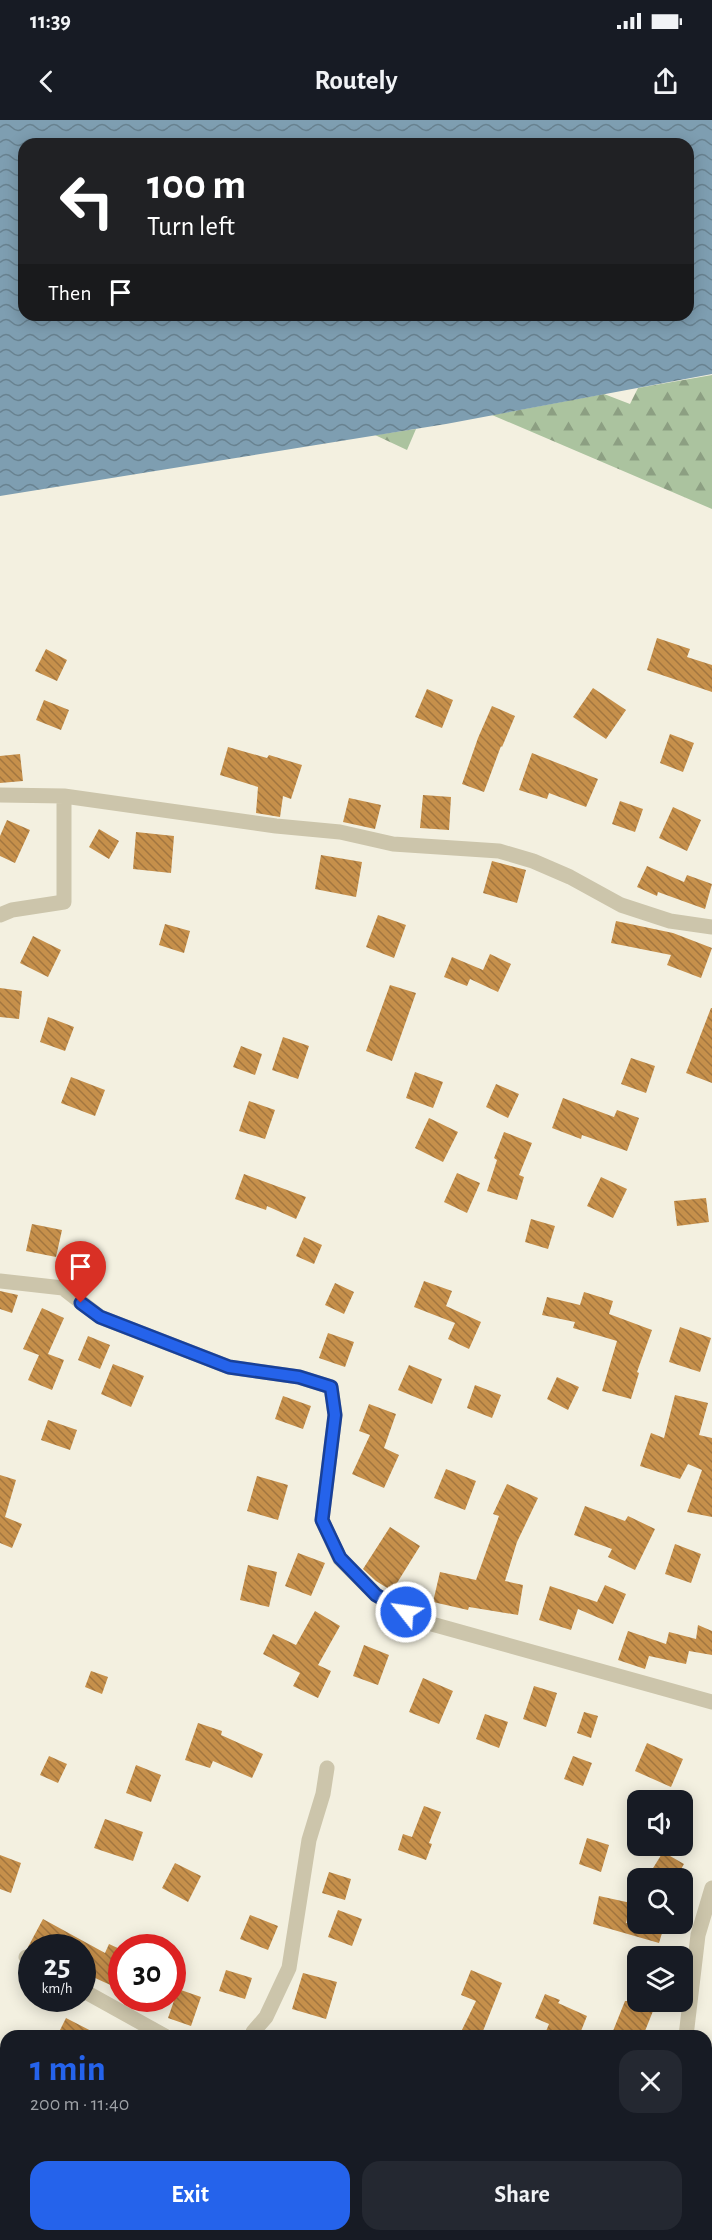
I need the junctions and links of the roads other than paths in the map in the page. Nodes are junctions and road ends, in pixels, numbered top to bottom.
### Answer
1 (0, 795) edge
2 (64, 796) junction
3 (0, 915) edge
4 (712, 927) edge
5 (0, 1281) edge
6 (712, 1702) edge
7 (327, 1768) dead end
8 (712, 1888) edge
9 (96, 1998) edge
10 (154, 2030) edge
11 (257, 2030) edge
12 (687, 2030) edge

1 - 2 street
2 - 3 street
2 - 4 street
5 - 6 street
7 - 11 street
8 - 12 street
9 - 10 street

